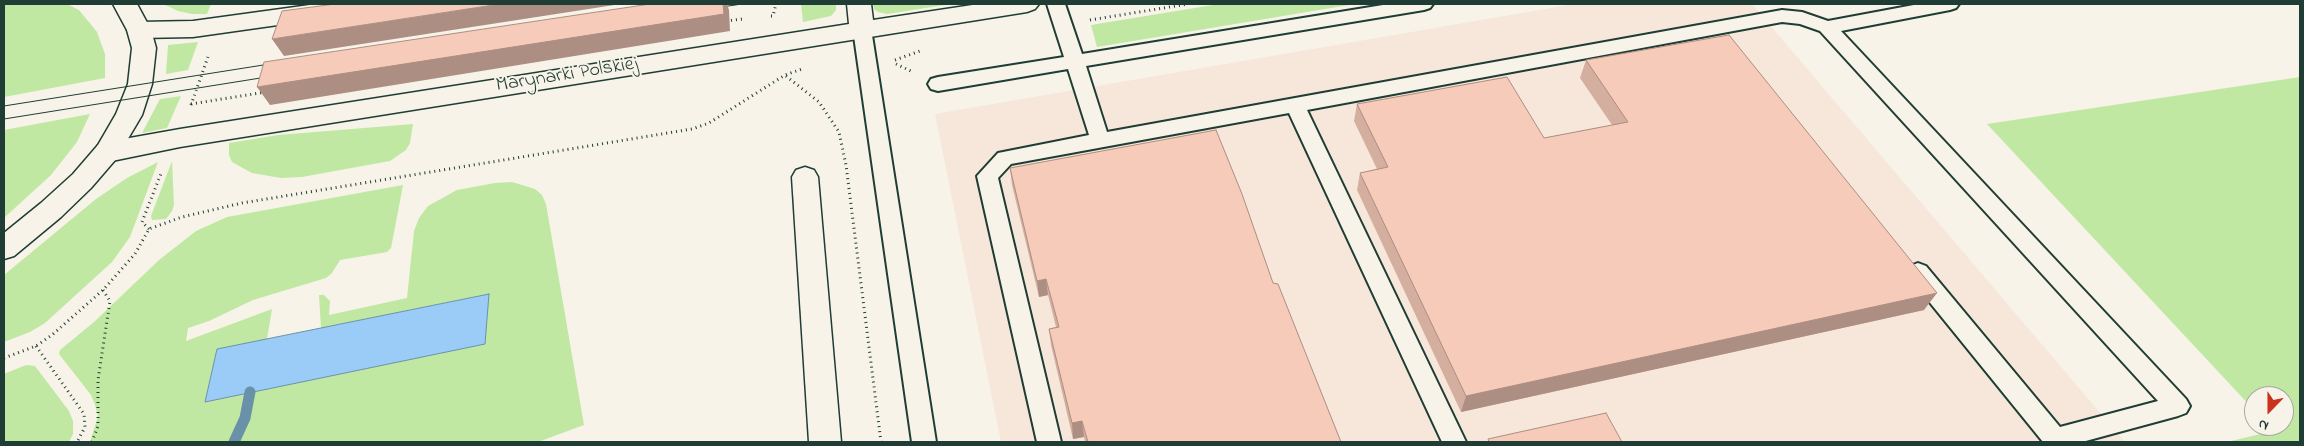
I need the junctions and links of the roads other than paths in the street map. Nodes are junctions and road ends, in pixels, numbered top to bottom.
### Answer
1 (125, 4) edge
2 (370, 4) edge
3 (859, 4) edge
4 (1027, 4) edge
5 (1056, 4) edge
6 (1424, 4) edge
7 (1950, 4) edge
8 (1777, 10) edge
9 (1827, 27) junction
10 (862, 29) junction
11 (139, 30) junction
12 (1075, 62) junction
13 (938, 84) dead end
14 (1295, 104) junction
15 (1100, 140) junction
16 (107, 152) junction
17 (805, 177) dead end
18 (4, 248) edge
19 (1902, 253) edge
20 (2056, 441) edge
21 (825, 442) edge
22 (924, 442) edge
23 (1049, 442) edge
24 (1454, 442) edge

1 - 11 main road
2 - 11 main road
3 - 10 main road
4 - 10 main road, Marynarki Polskiej
5 - 12 lane
6 - 12 lane
7 - 9 lane
8 - 9 lane
8 - 14 lane
9 - 20 lane
10 - 16 main road, Marynarki Polskiej
10 - 22 lane
11 - 16 main road
12 - 13 lane
12 - 15 lane
14 - 15 lane
14 - 24 lane
15 - 23 lane
16 - 18 main road
17 - 21 main road
19 - 20 lane

